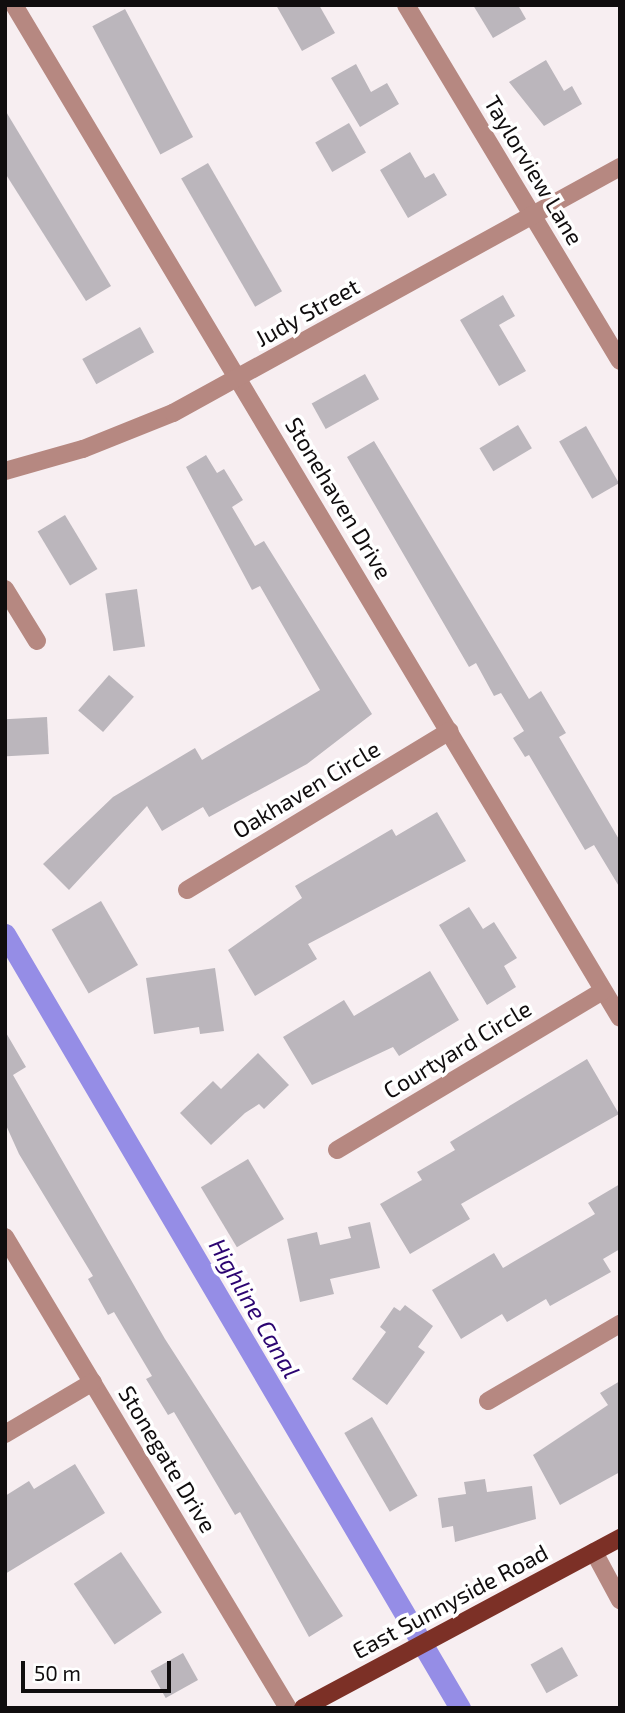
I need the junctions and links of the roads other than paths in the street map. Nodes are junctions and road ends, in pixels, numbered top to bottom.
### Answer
1 (14, 5) edge
2 (406, 5) edge
3 (620, 167) edge
4 (533, 217) junction
5 (620, 361) edge
6 (237, 378) junction
7 (5, 471) edge
8 (5, 589) edge
9 (37, 641) dead end
10 (450, 731) junction
11 (187, 890) dead end
12 (603, 991) junction
13 (620, 1018) edge
14 (337, 1150) dead end
15 (5, 1237) edge
16 (620, 1324) edge
17 (93, 1382) junction
18 (488, 1401) dead end
19 (5, 1434) edge
20 (620, 1538) edge
21 (594, 1552) junction
22 (620, 1600) edge
23 (288, 1708) edge
24 (303, 1708) edge

1 - 6 street, Stonehaven Drive
2 - 4 street, Taylorview Lane
3 - 4 street, Judy Street
4 - 5 street, Taylorview Lane
4 - 6 street, Judy Street
6 - 7 street, Judy Street
6 - 10 street, Stonehaven Drive
8 - 9 street
10 - 11 street, Oakhaven Circle
10 - 12 street, Stonehaven Drive
12 - 13 street, Stonehaven Drive
12 - 14 street, Courtyard Circle
15 - 17 street, Stonegate Drive
16 - 18 street
17 - 19 street
17 - 23 street, Stonegate Drive
20 - 21 main road, East Sunnyside Road
21 - 22 street
21 - 24 main road, East Sunnyside Road

